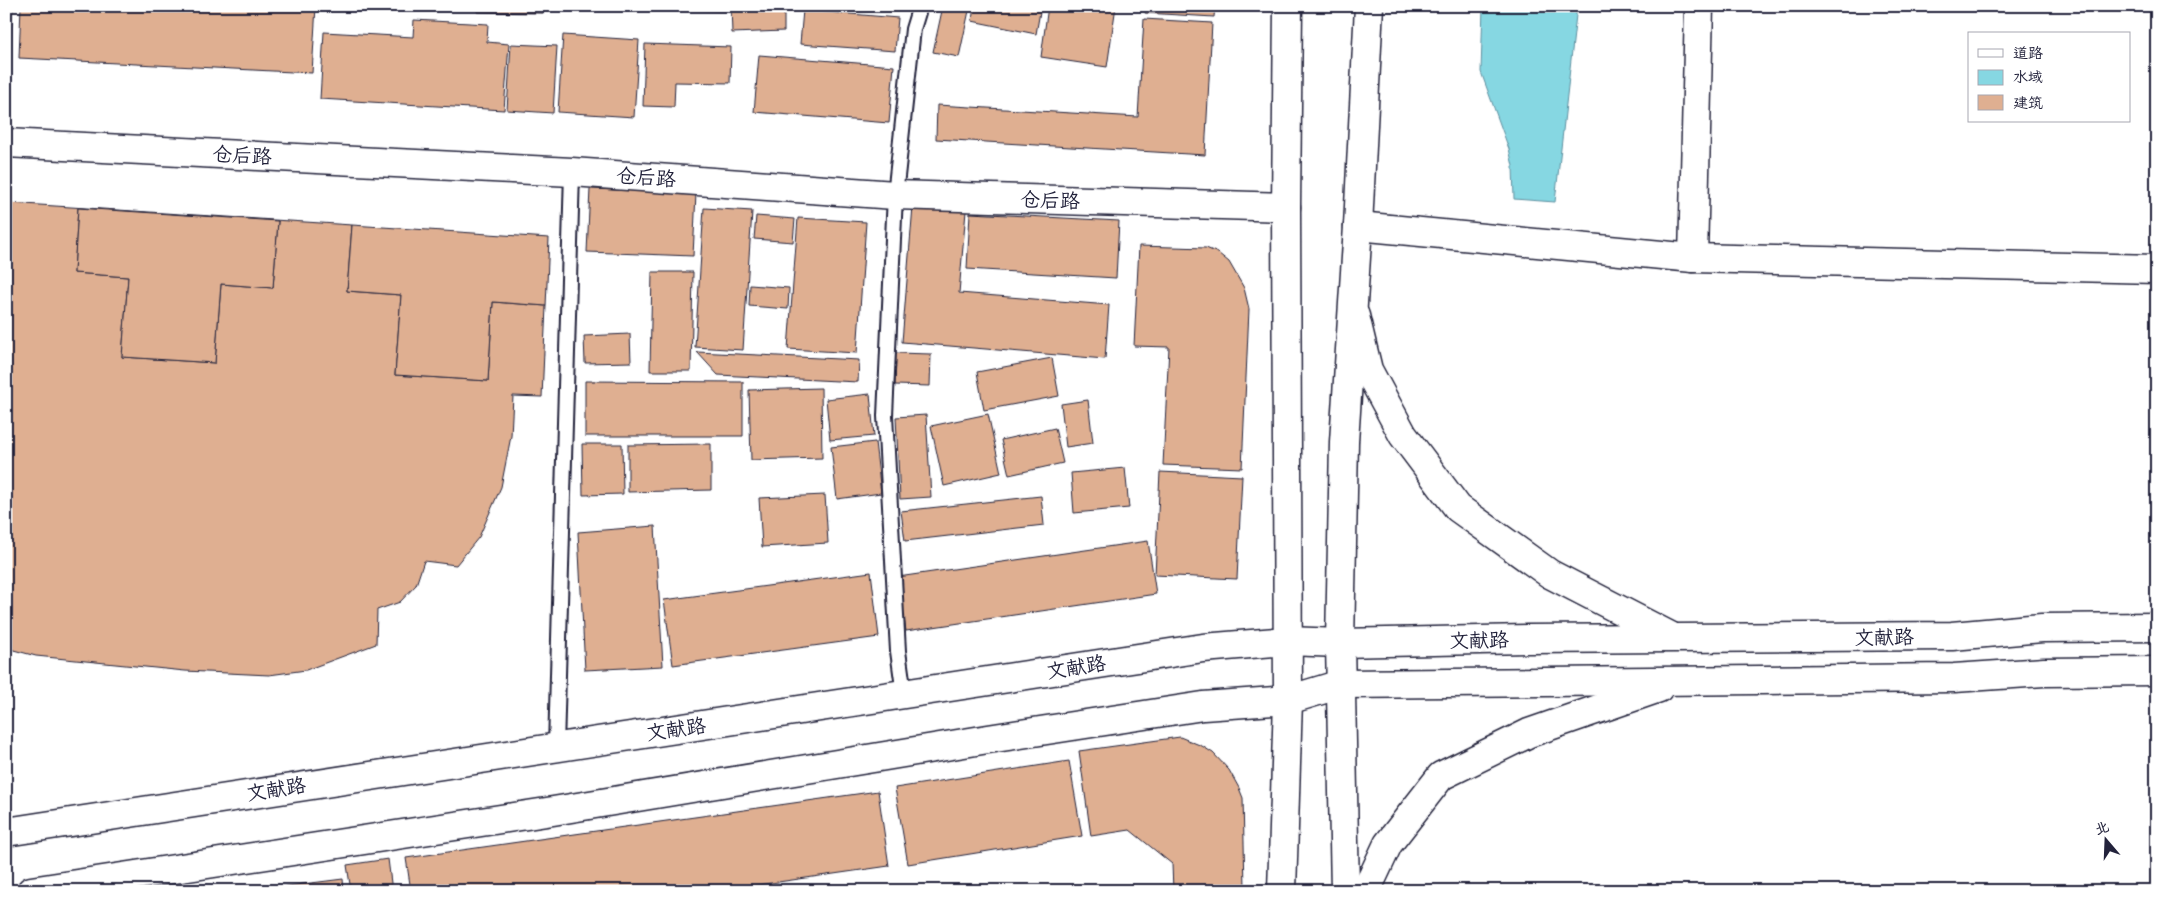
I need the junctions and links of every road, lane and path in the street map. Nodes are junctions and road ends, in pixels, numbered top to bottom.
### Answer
1 (920, 6) edge
2 (1288, 6) edge
3 (1368, 6) edge
4 (1699, 6) edge
5 (6, 143) edge
6 (572, 172) junction
7 (895, 195) junction
8 (1286, 207) junction
9 (1358, 226) junction
10 (1693, 258) junction
11 (2157, 269) edge
12 (1353, 308) junction
13 (2157, 627) edge
14 (1674, 638) junction
15 (1286, 641) junction
16 (1340, 643) junction
17 (2157, 671) edge
18 (1681, 681) junction
19 (1341, 684) junction
20 (904, 694) junction
21 (1288, 700) junction
22 (556, 747) junction
23 (6, 832) edge
24 (31, 891) edge
25 (1282, 891) edge
26 (1345, 891) edge
27 (1366, 891) edge

1 - 7 lane
2 - 8 main road
3 - 9 main road
4 - 10 main road
5 - 6 main road, 仓后路
6 - 7 main road, 仓后路
6 - 22 lane
7 - 8 main road, 仓后路
7 - 20 lane
8 - 15 main road
9 - 10 main road
9 - 12 main road
10 - 11 main road
12 - 14 main road
12 - 16 main road
13 - 14 main road, 文献路
14 - 16 main road, 文献路
15 - 16 main road, 文献路
15 - 20 main road, 文献路
15 - 21 main road
16 - 19 main road
17 - 18 main road, 文献路
18 - 19 main road, 文献路
18 - 27 main road
19 - 21 main road, 文献路
19 - 26 main road
20 - 22 main road, 文献路
21 - 24 main road, 文献路
21 - 25 main road
22 - 23 main road, 文献路

